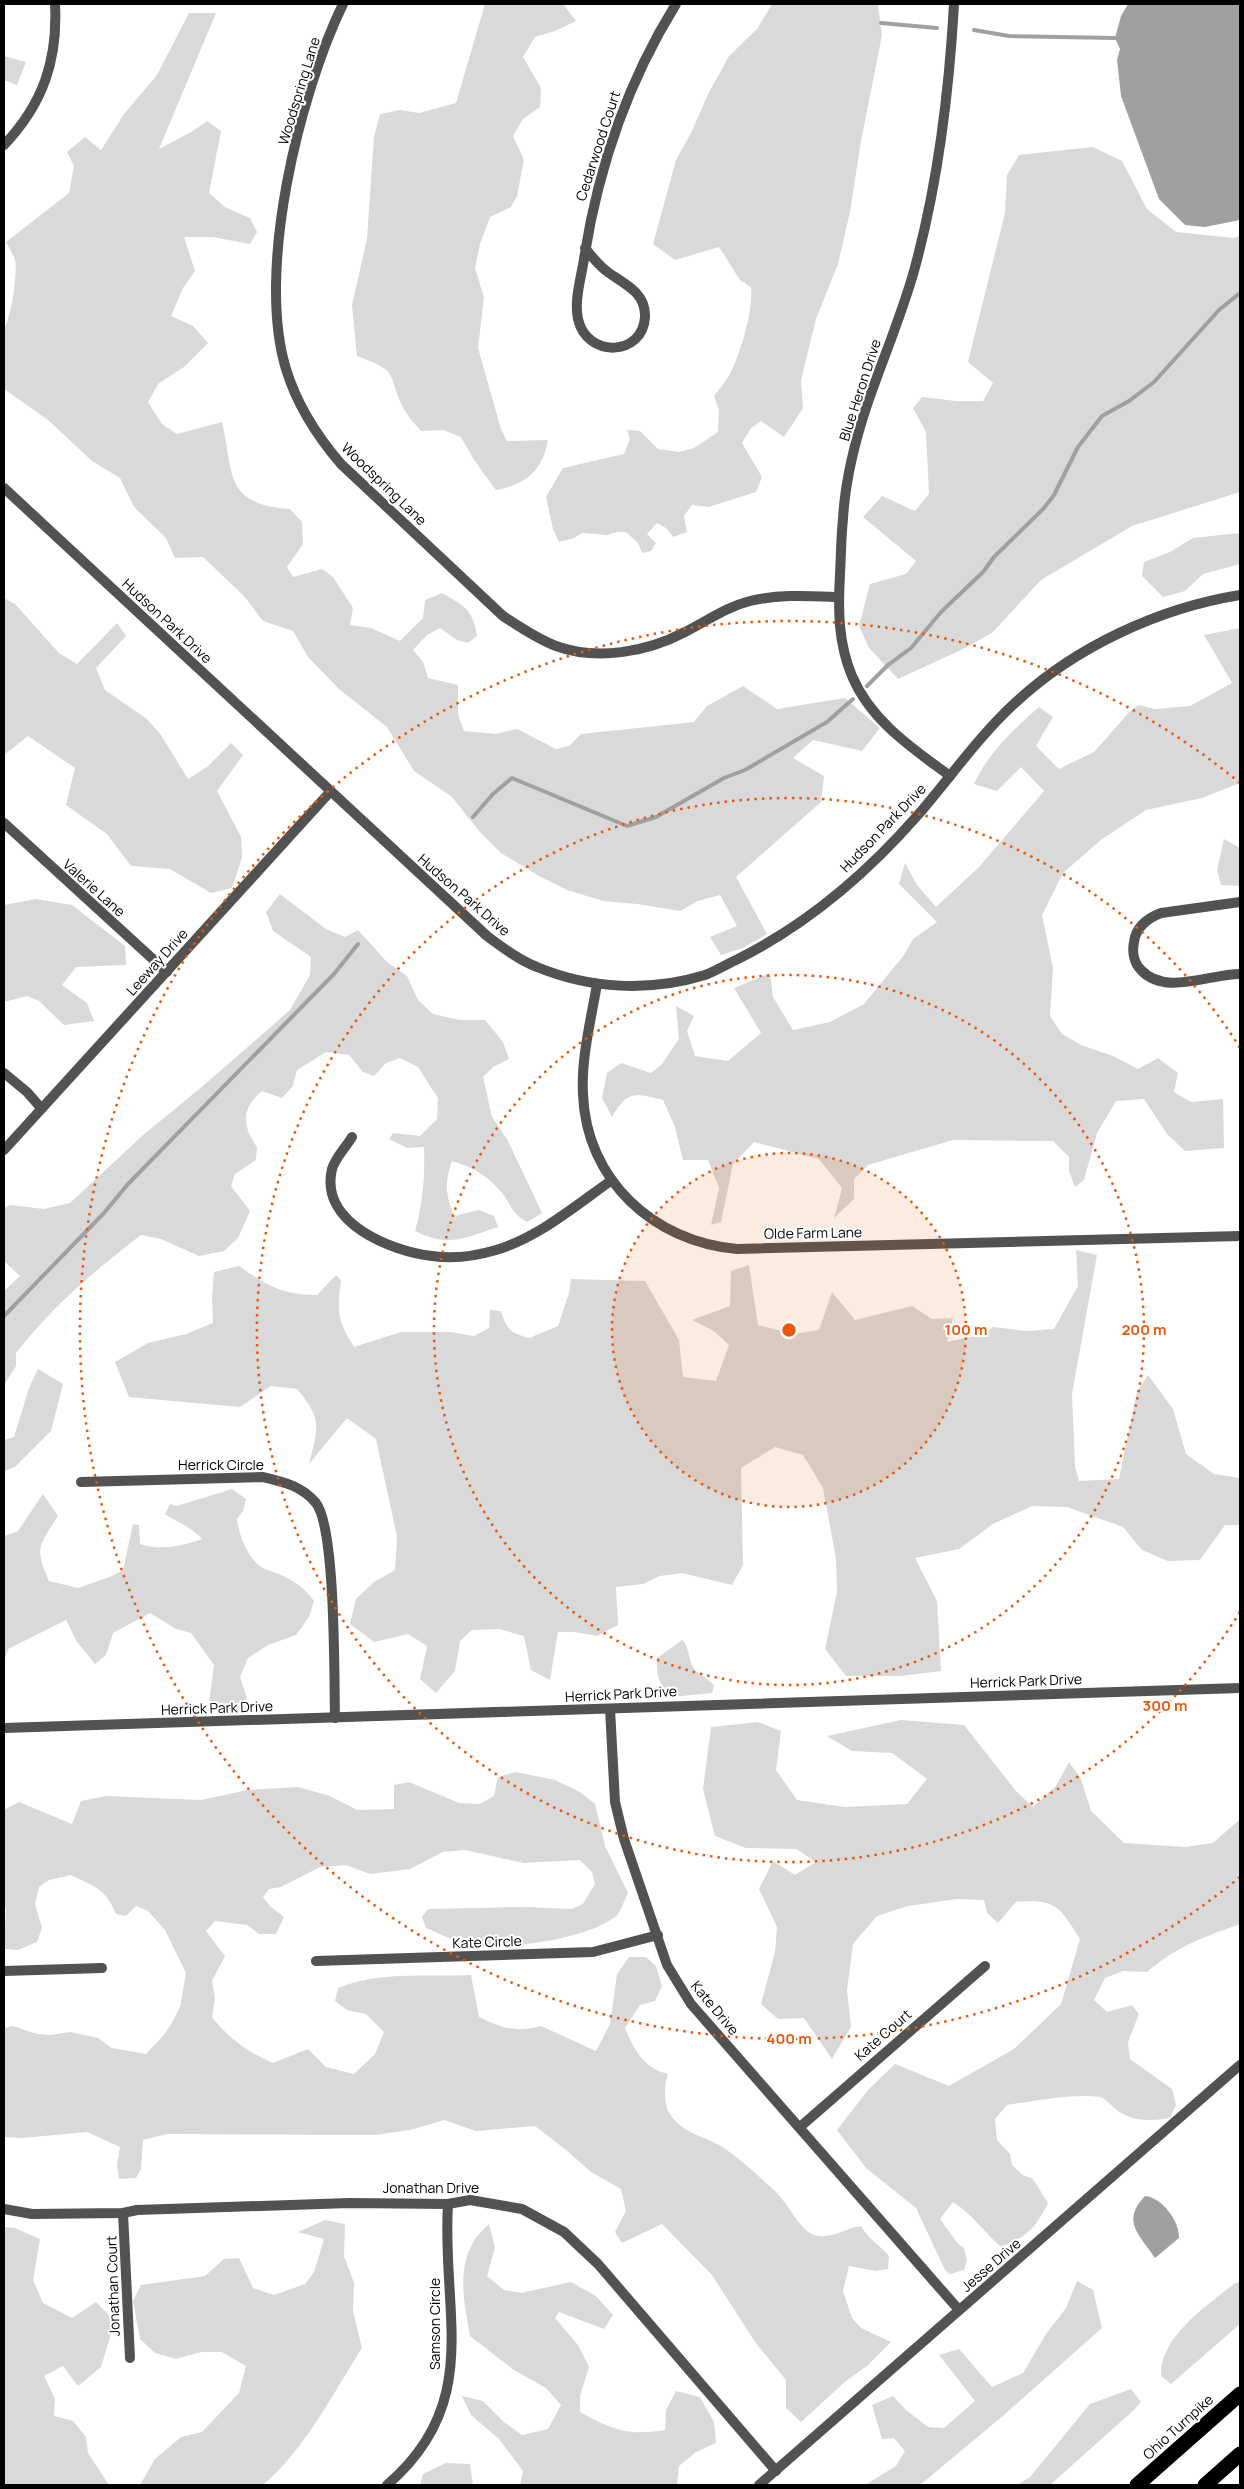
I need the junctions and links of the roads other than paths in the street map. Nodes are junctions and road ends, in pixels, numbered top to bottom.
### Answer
1 (55, 4) edge
2 (343, 4) edge
3 (676, 4) edge
4 (954, 4) edge
5 (4, 145) edge
6 (586, 248) junction
7 (4, 488) edge
8 (1240, 595) edge
9 (838, 597) junction
10 (950, 776) junction
11 (330, 792) junction
12 (4, 823) edge
13 (1240, 902) edge
14 (167, 972) junction
15 (1240, 974) edge
16 (597, 984) junction
17 (4, 1073) edge
18 (41, 1108) junction
19 (352, 1137) dead end
20 (4, 1150) edge
21 (612, 1180) junction
22 (1240, 1236) edge
23 (82, 1482) dead end
24 (1240, 1688) edge
25 (610, 1709) junction
26 (335, 1718) junction
27 (4, 1728) edge
28 (658, 1935) junction
29 (316, 1961) dead end
30 (985, 1966) dead end
31 (102, 1968) dead end
32 (4, 1971) edge
33 (1240, 2065) edge
34 (800, 2127) junction
35 (448, 2204) junction
36 (4, 2209) edge
37 (123, 2213) junction
38 (959, 2310) junction
39 (130, 2358) dead end
40 (1240, 2394) edge
41 (1240, 2454) edge
42 (776, 2471) junction
43 (387, 2485) edge
44 (759, 2485) edge
45 (1137, 2485) edge
46 (1205, 2485) edge

1 - 5 street
2 - 9 street, Woodspring Lane
3 - 6 street, Cedarwood Court
4 - 9 street, Blue Heron Drive
6 - 6 street, Cedarwood Court
7 - 11 street, Hudson Park Drive
8 - 10 street, Hudson Park Drive
9 - 10 street, Blue Heron Drive
10 - 16 street, Hudson Park Drive
11 - 14 street, Leeway Drive
11 - 16 street, Hudson Park Drive
12 - 14 street, Valerie Lane
13 - 15 street
14 - 18 street, Leeway Drive
16 - 21 street, Olde Farm Lane
17 - 18 street
18 - 20 street, Leeway Drive
19 - 21 street
21 - 22 street, Olde Farm Lane
23 - 26 street, Herrick Circle
24 - 25 street, Herrick Park Drive
25 - 26 street, Herrick Park Drive
25 - 28 street, Kate Drive
26 - 27 street, Herrick Park Drive
28 - 29 street, Kate Circle
28 - 34 street, Kate Drive
30 - 34 street, Kate Court
31 - 32 street
33 - 38 street, Jesse Drive
34 - 38 street, Kate Drive
35 - 37 street, Jonathan Drive
35 - 42 street, Jonathan Drive
35 - 43 street, Samson Circle
36 - 37 street, Jonathan Drive
37 - 39 street, Jonathan Court
38 - 42 street, Jesse Drive
40 - 45 highway, Ohio Turnpike
41 - 46 highway
42 - 44 street, Jesse Drive

